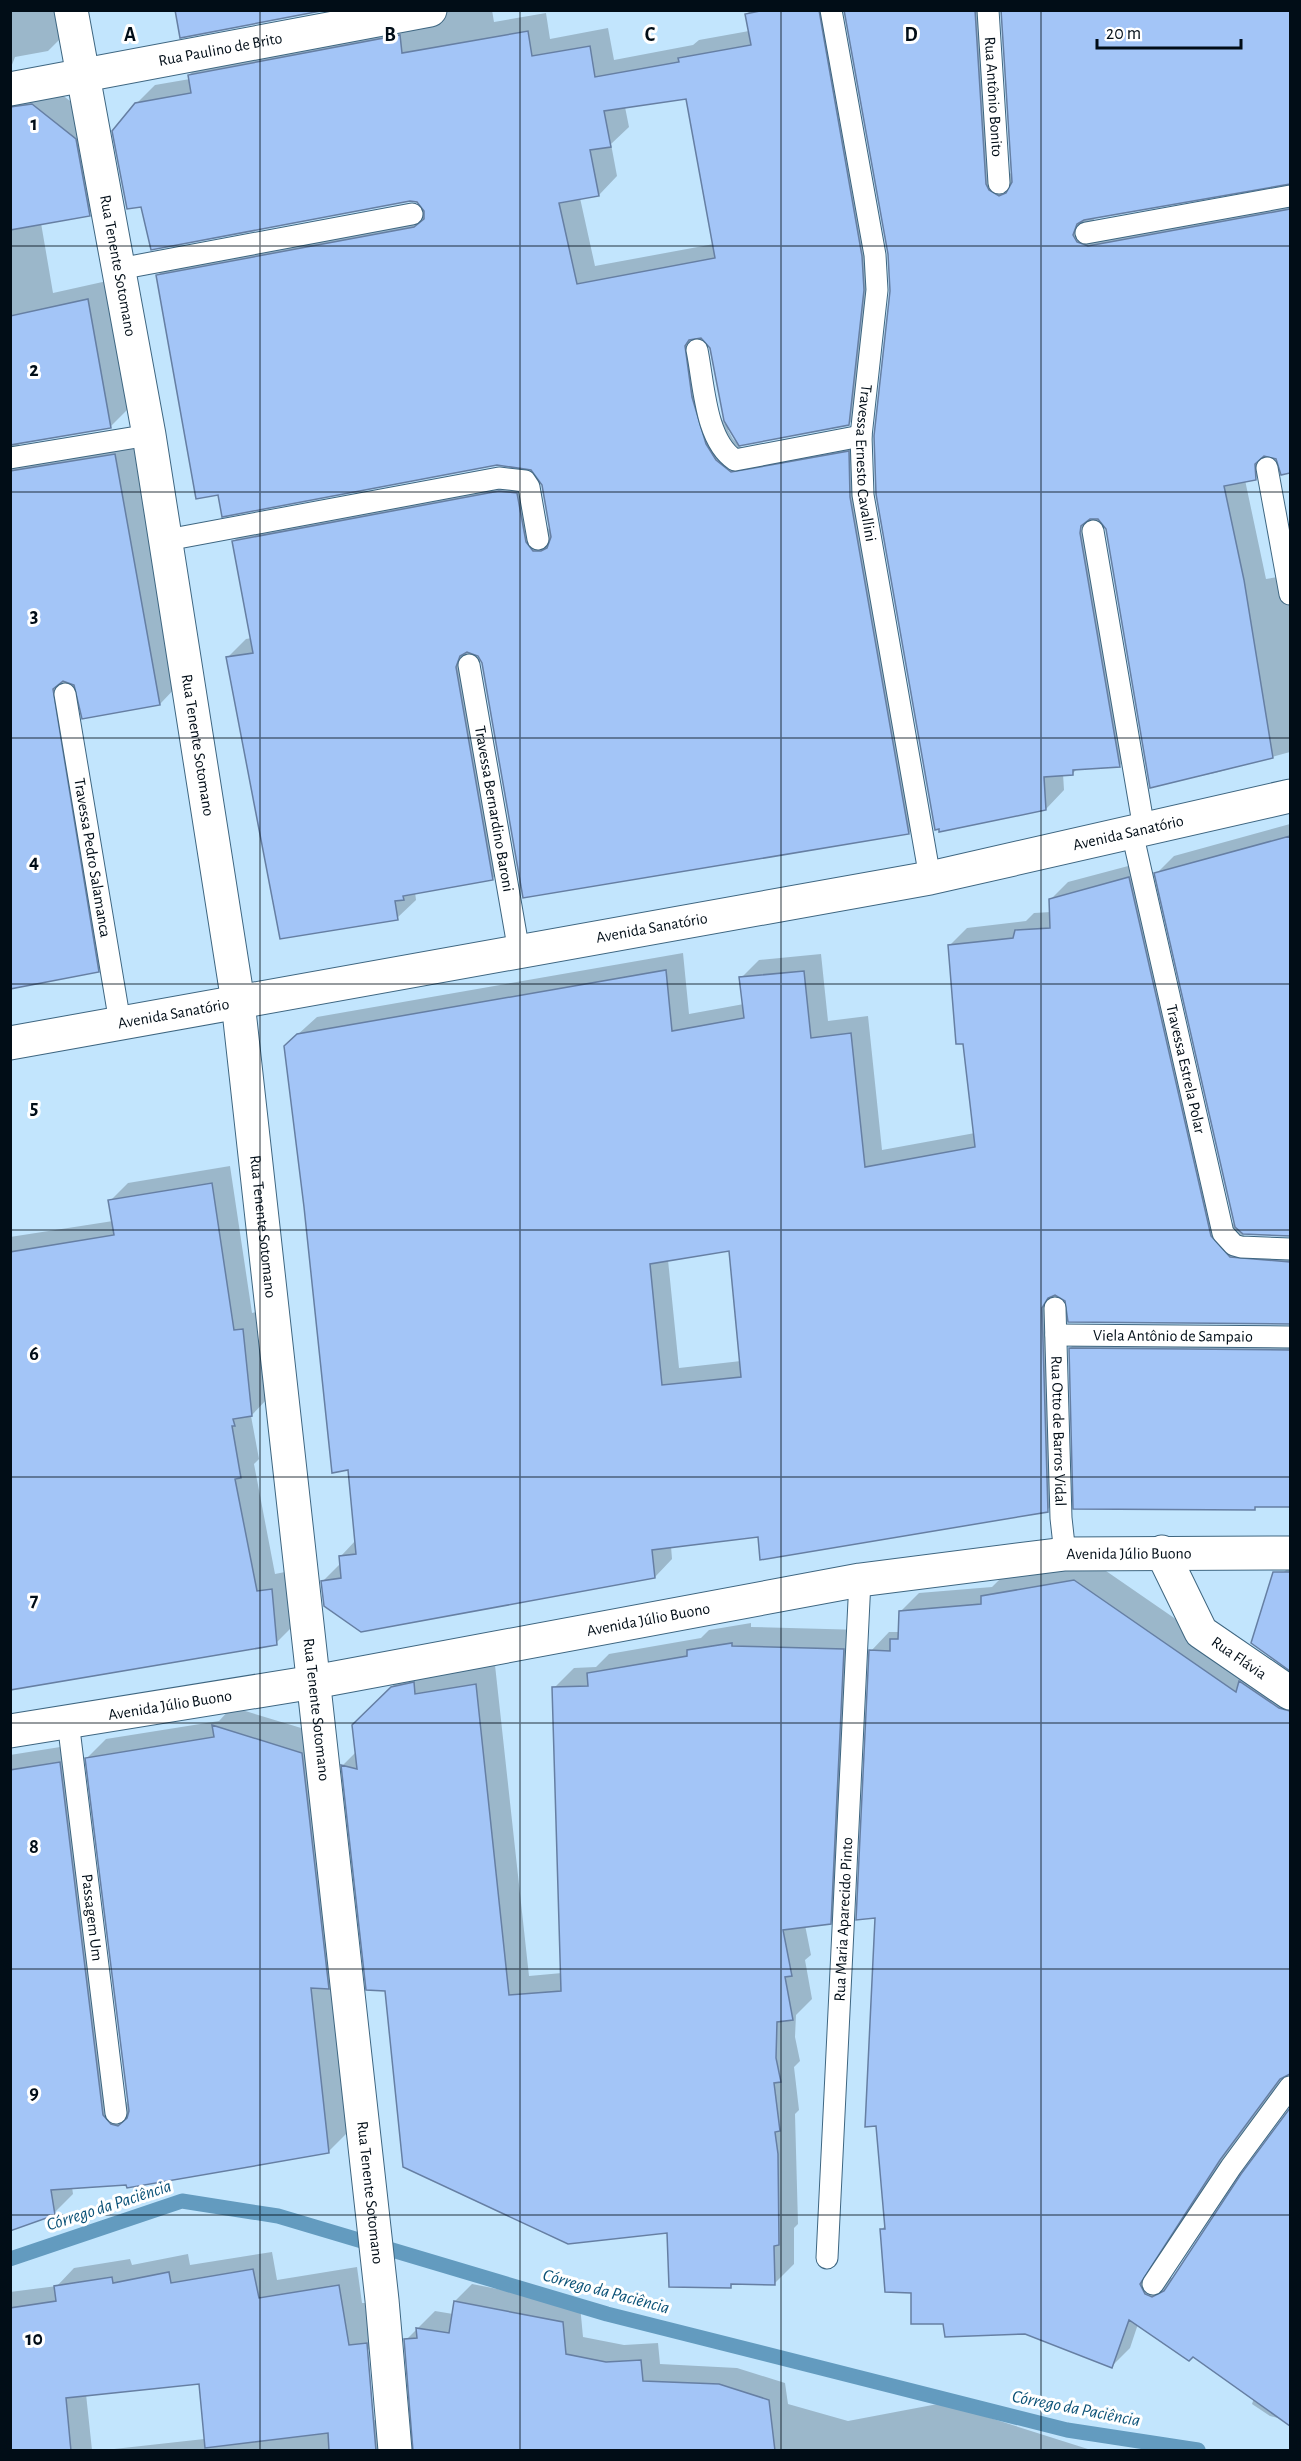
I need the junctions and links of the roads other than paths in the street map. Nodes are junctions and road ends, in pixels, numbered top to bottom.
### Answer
1 (71, 10) edge
2 (430, 10) edge
3 (831, 10) edge
4 (988, 10) edge
5 (348, 18) edge
6 (82, 76) junction
7 (10, 89) edge
8 (999, 183) dead end
9 (1290, 196) edge
10 (412, 214) dead end
11 (1086, 233) dead end
12 (119, 269) junction
13 (697, 350) dead end
14 (149, 435) junction
15 (861, 436) junction
16 (10, 458) edge
17 (1267, 468) dead end
18 (1093, 531) dead end
19 (538, 539) dead end
20 (167, 540) junction
21 (1290, 594) edge
22 (469, 665) dead end
23 (65, 694) dead end
24 (1290, 796) edge
25 (1138, 831) junction
26 (930, 878) junction
27 (519, 952) junction
28 (238, 1002) junction
29 (120, 1023) junction
30 (10, 1043) edge
31 (1290, 1249) edge
32 (1056, 1308) dead end
33 (1056, 1335) junction
34 (1290, 1337) edge
35 (1161, 1552) junction
36 (1290, 1553) edge
37 (1065, 1554) junction
38 (860, 1580) junction
39 (315, 1682) junction
40 (1290, 1693) edge
41 (68, 1721) junction
42 (10, 1731) edge
43 (1290, 2087) edge
44 (116, 2113) dead end
45 (827, 2258) dead end
46 (1153, 2284) dead end
47 (395, 2451) edge

1 - 6 street, Rua Tenente Sotomano
2 - 5 street, Rua Paulino de Brito
3 - 15 lane, Travessa Ernesto Cavallini
4 - 8 lane, Rua Antônio Bonito
5 - 6 street, Rua Paulino de Brito
6 - 7 street, Rua Paulino de Brito
6 - 12 street, Rua Tenente Sotomano
9 - 11 lane
10 - 12 lane
12 - 14 street, Rua Tenente Sotomano
13 - 15 lane
14 - 16 lane
14 - 20 street, Rua Tenente Sotomano
15 - 26 lane, Travessa Ernesto Cavallini
17 - 21 lane
18 - 25 lane, Travessa Estrela Polar
19 - 20 lane
20 - 28 street, Rua Tenente Sotomano
22 - 27 lane, Travessa Bernardino Baroni
23 - 29 lane, Travessa Pedro Salamanca
24 - 25 street, Avenida Sanatório
25 - 26 street, Avenida Sanatório
25 - 31 lane, Travessa Estrela Polar
26 - 27 street, Avenida Sanatório
27 - 28 street, Avenida Sanatório
28 - 29 street, Avenida Sanatório
28 - 39 street, Rua Tenente Sotomano
29 - 30 street, Avenida Sanatório
32 - 33 lane, Rua Otto de Barros Vidal
33 - 34 lane, Viela Antônio de Sampaio
33 - 37 lane, Rua Otto de Barros Vidal
35 - 36 street, Avenida Júlio Buono
35 - 37 street, Avenida Júlio Buono
35 - 40 street, Rua Flávia
37 - 38 street, Avenida Júlio Buono
38 - 39 street, Avenida Júlio Buono
38 - 45 lane, Rua Maria Aparecido Pinto
39 - 41 street, Avenida Júlio Buono
39 - 47 street, Rua Tenente Sotomano
41 - 42 street, Avenida Júlio Buono
41 - 44 lane, Passagem Um
43 - 46 lane

